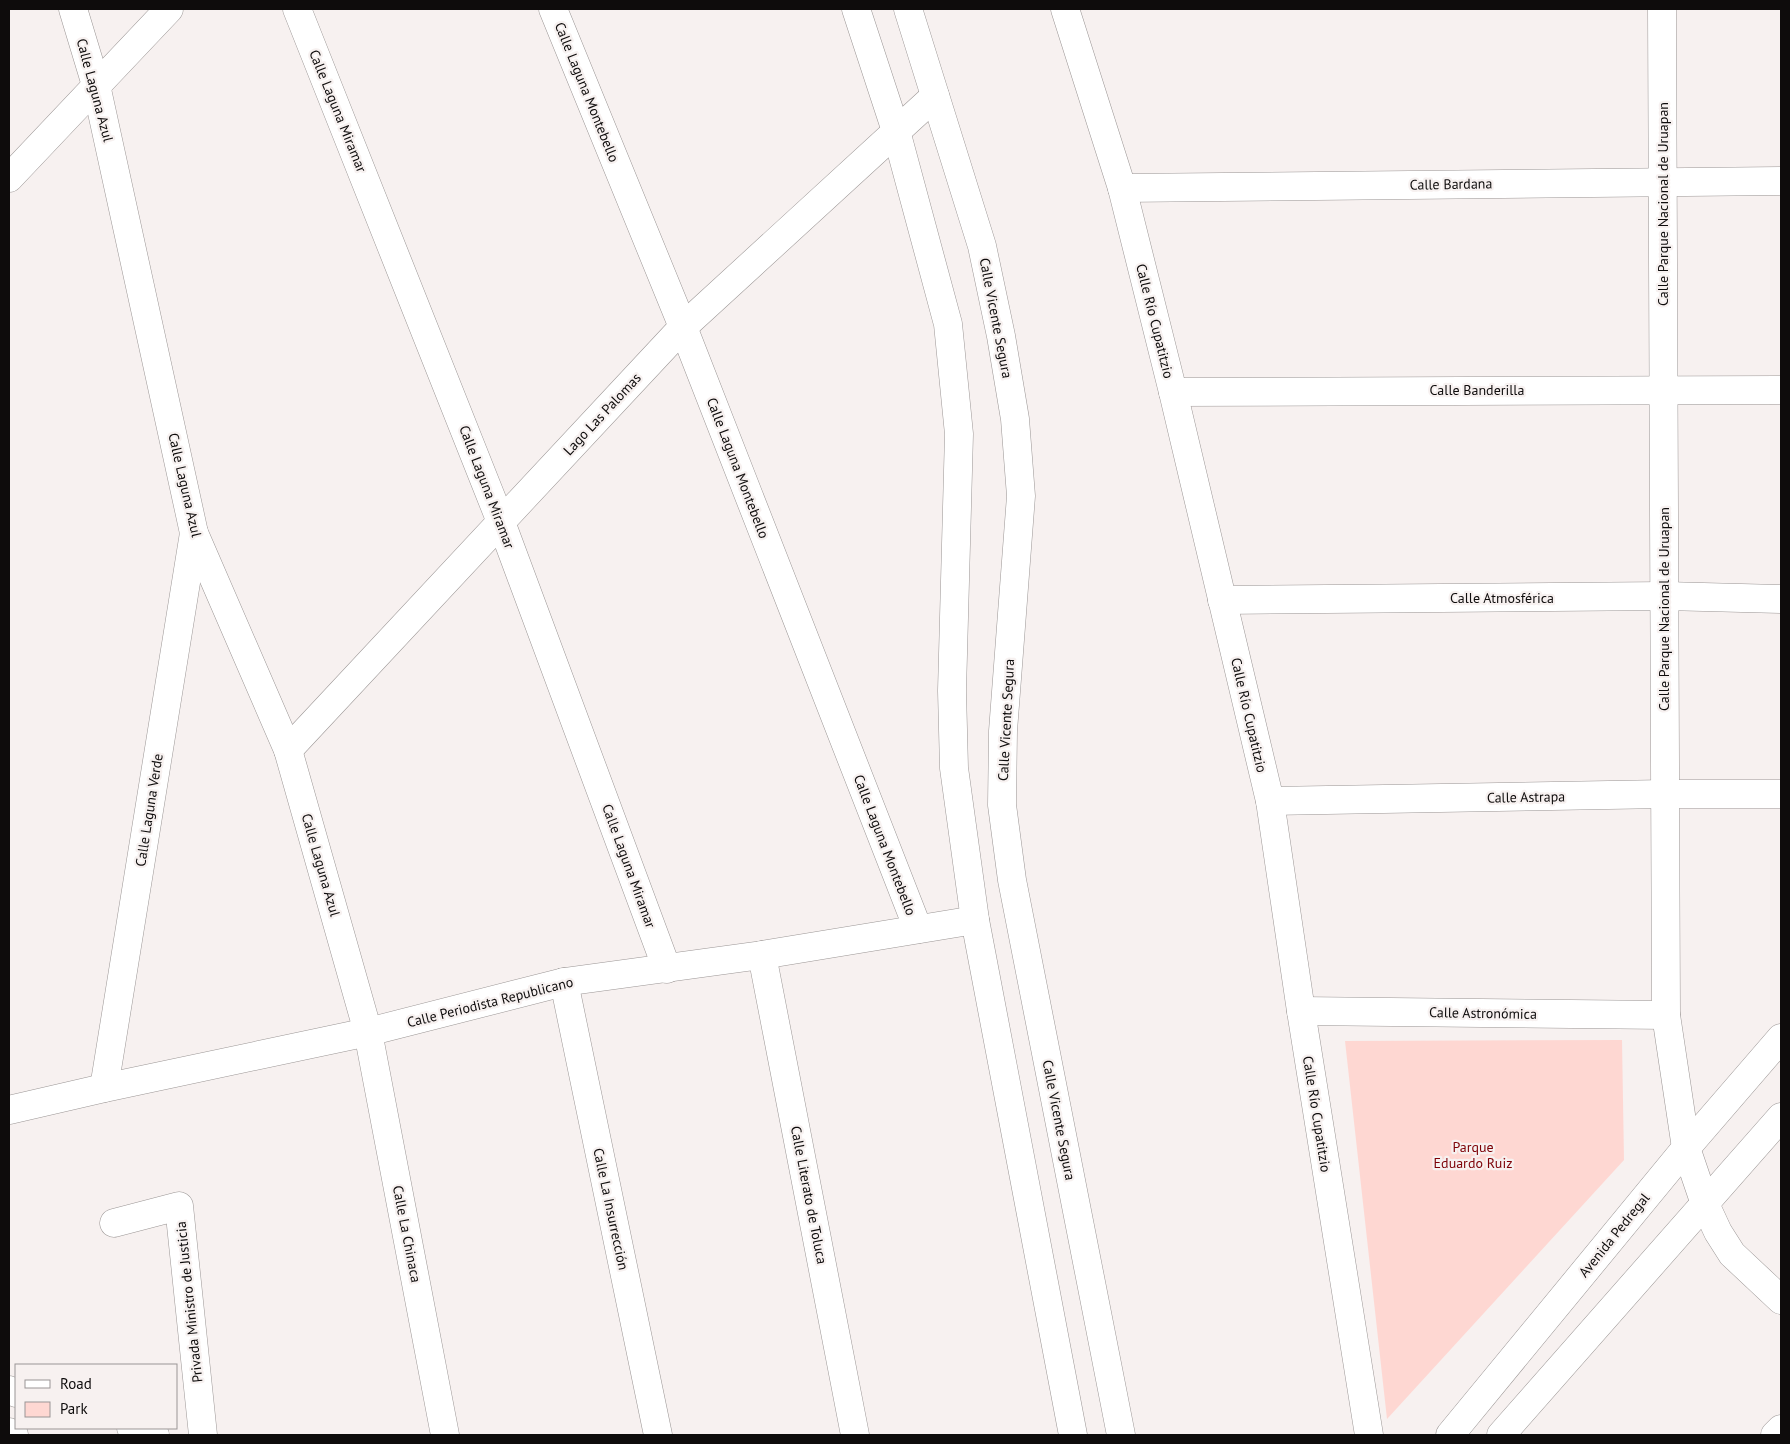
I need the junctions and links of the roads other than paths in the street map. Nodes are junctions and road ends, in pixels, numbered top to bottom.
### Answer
1 (73, 9) edge
2 (169, 9) edge
3 (297, 9) edge
4 (553, 9) edge
5 (856, 9) edge
6 (908, 9) edge
7 (1065, 9) edge
8 (1662, 9) edge
9 (96, 85) junction
10 (936, 96) junction
11 (896, 131) junction
12 (9, 178) edge
13 (1781, 181) edge
14 (1662, 182) junction
15 (1122, 188) junction
16 (683, 327) junction
17 (1664, 389) junction
18 (1781, 390) edge
19 (1173, 392) junction
20 (501, 522) junction
21 (194, 533) junction
22 (1664, 596) junction
23 (1781, 599) edge
24 (1222, 600) junction
25 (288, 750) junction
26 (1665, 794) junction
27 (1781, 794) edge
28 (1270, 801) junction
29 (1006, 828) junction
30 (963, 833) junction
31 (975, 920) junction
32 (918, 929) junction
33 (762, 955) junction
34 (667, 969) junction
35 (564, 982) junction
36 (1301, 1011) junction
37 (1666, 1015) junction
38 (368, 1032) junction
39 (1781, 1038) edge
40 (104, 1088) junction
41 (9, 1110) edge
42 (1781, 1118) edge
43 (1686, 1148) junction
44 (1706, 1204) junction
45 (114, 1223) dead end
46 (1781, 1300) edge
47 (134, 1429) edge
48 (1781, 1429) edge
49 (9, 1432) edge
50 (14, 1435) edge
51 (155, 1435) edge
52 (203, 1435) edge
53 (445, 1435) edge
54 (658, 1435) edge
55 (855, 1435) edge
56 (1073, 1435) edge
57 (1121, 1435) edge
58 (1369, 1435) edge
59 (1450, 1435) edge
60 (1501, 1435) edge
61 (1776, 1435) edge

1 - 9 street, Calle Laguna Azul
2 - 9 street
3 - 20 street, Calle Laguna Miramar
4 - 16 street, Calle Laguna Montebello
5 - 11 street
6 - 10 street, Calle Vicente Segura
7 - 15 street, Calle Río Cupatitzio
8 - 14 street, Calle Parque Nacional de Uruapan
9 - 12 street
9 - 21 street, Calle Laguna Azul
10 - 11 street, Lago Las Palomas
10 - 29 street, Calle Vicente Segura
11 - 16 street, Lago Las Palomas
11 - 30 street
13 - 14 street, Calle Bardana
14 - 15 street, Calle Bardana
14 - 17 street, Calle Parque Nacional de Uruapan
15 - 19 street, Calle Río Cupatitzio
16 - 20 street, Lago Las Palomas
16 - 32 street, Calle Laguna Montebello
17 - 18 street, Calle Banderilla
17 - 19 street, Calle Banderilla
17 - 22 street, Calle Parque Nacional de Uruapan
19 - 24 street, Calle Río Cupatitzio
20 - 25 street, Lago Las Palomas
20 - 34 street, Calle Laguna Miramar
21 - 25 street, Calle Laguna Azul
21 - 40 street, Calle Laguna Verde
22 - 23 street, Calle Atmosférica
22 - 24 street, Calle Atmosférica
22 - 26 street, Calle Parque Nacional de Uruapan
24 - 28 street, Calle Río Cupatitzio
25 - 38 street, Calle Laguna Azul
26 - 27 street, Calle Astrapa
26 - 28 street, Calle Astrapa
26 - 37 street, Calle Parque Nacional de Uruapan
28 - 36 street, Calle Río Cupatitzio
29 - 30 street
29 - 57 street, Calle Vicente Segura
30 - 31 street
31 - 32 street, Calle Periodista Republicano
31 - 56 street
32 - 33 street, Calle Periodista Republicano
33 - 34 street, Calle Periodista Republicano
33 - 55 street, Calle Literato de Toluca
34 - 35 street, Calle Periodista Republicano
35 - 38 street, Calle Periodista Republicano
35 - 54 street, Calle La Insurrección
36 - 37 street, Calle Astronómica
36 - 58 street, Calle Río Cupatitzio
37 - 43 street, Calle Parque Nacional de Uruapan
38 - 40 street, Calle Periodista Republicano
38 - 53 street, Calle La Chinaca
39 - 43 street, Avenida Pedregal
40 - 41 street, Calle Periodista Republicano
42 - 44 street
43 - 44 street, Calle Parque Nacional de Uruapan
43 - 59 street, Avenida Pedregal
44 - 46 street, Calle Parque Nacional de Uruapan
44 - 60 street
45 - 52 street, Privada Ministro de Justicia
47 - 51 street
48 - 61 street
49 - 50 street

